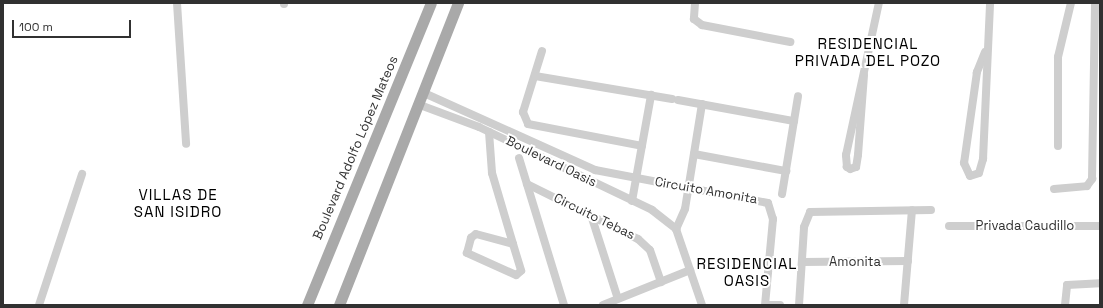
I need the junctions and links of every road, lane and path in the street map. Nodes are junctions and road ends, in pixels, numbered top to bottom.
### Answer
1 (177, 3) edge
2 (432, 3) edge
3 (695, 3) edge
4 (879, 3) edge
5 (990, 3) edge
6 (1071, 3) edge
7 (1095, 3) edge
8 (456, 5) edge
9 (790, 42) dead end
10 (542, 51) dead end
11 (986, 52) junction
12 (864, 75) junction
13 (535, 76) junction
14 (424, 93) junction
15 (651, 95) junction
16 (798, 96) dead end
17 (702, 104) junction
18 (420, 106) junction
19 (476, 114) junction
20 (794, 121) junction
21 (472, 125) junction
22 (489, 132) junction
23 (186, 144) dead end
24 (642, 146) junction
25 (1058, 146) dead end
26 (694, 154) junction
27 (519, 158) dead end
28 (786, 171) junction
29 (82, 174) dead end
30 (637, 178) junction
31 (527, 184) junction
32 (688, 187) junction
33 (1054, 189) dead end
34 (782, 194) dead end
35 (632, 201) junction
36 (912, 210) junction
37 (931, 210) dead end
38 (591, 215) junction
39 (949, 226) dead end
40 (1100, 226) edge
41 (676, 229) junction
42 (513, 244) junction
43 (908, 261) junction
44 (802, 262) junction
45 (690, 270) junction
46 (661, 282) junction
47 (1100, 283) edge
48 (618, 299) junction
49 (39, 305) edge
50 (307, 305) edge
51 (340, 305) edge
52 (564, 305) edge
53 (604, 305) edge
54 (702, 305) edge
55 (766, 305) edge
56 (780, 305) edge
57 (799, 305) edge
58 (904, 305) edge
59 (1065, 305) edge

1 - 23 street
2 - 50 main road, Boulevard Adolfo López Mateos
3 - 9 street
4 - 12 street
5 - 11 street
6 - 25 street
7 - 33 street
8 - 14 main road
10 - 13 street
11 - 11 street
12 - 12 street
13 - 15 street
13 - 24 street
14 - 18 main road
14 - 19 street, Boulevard Oasis
15 - 17 street
15 - 24 street
16 - 20 street
17 - 20 street
17 - 26 street
18 - 21 street, Boulevard Oasis
18 - 51 main road
19 - 21 street
19 - 30 street, Boulevard Oasis
20 - 28 street
21 - 22 street, Boulevard Oasis
22 - 35 street, Boulevard Oasis
22 - 42 street
24 - 30 street
26 - 28 street
26 - 32 street
27 - 31 street, Circuito Tebas
28 - 34 street
29 - 49 street
30 - 32 street, Circuito Amonita
30 - 35 street
31 - 38 street, Circuito Tebas
31 - 52 street, Circuito Tebas
32 - 41 street
32 - 55 street, Circuito Amonita
35 - 41 street, Boulevard Oasis
36 - 37 street
36 - 43 street
36 - 44 street
38 - 46 street, Circuito Tebas
38 - 48 street
39 - 40 street, Privada Caudillo
41 - 45 street
42 - 42 street
43 - 44 street, Amonita
43 - 58 street
44 - 57 street
45 - 46 street
45 - 54 street
46 - 48 street
47 - 59 street
48 - 53 street
55 - 56 street, Circuito Amonita

